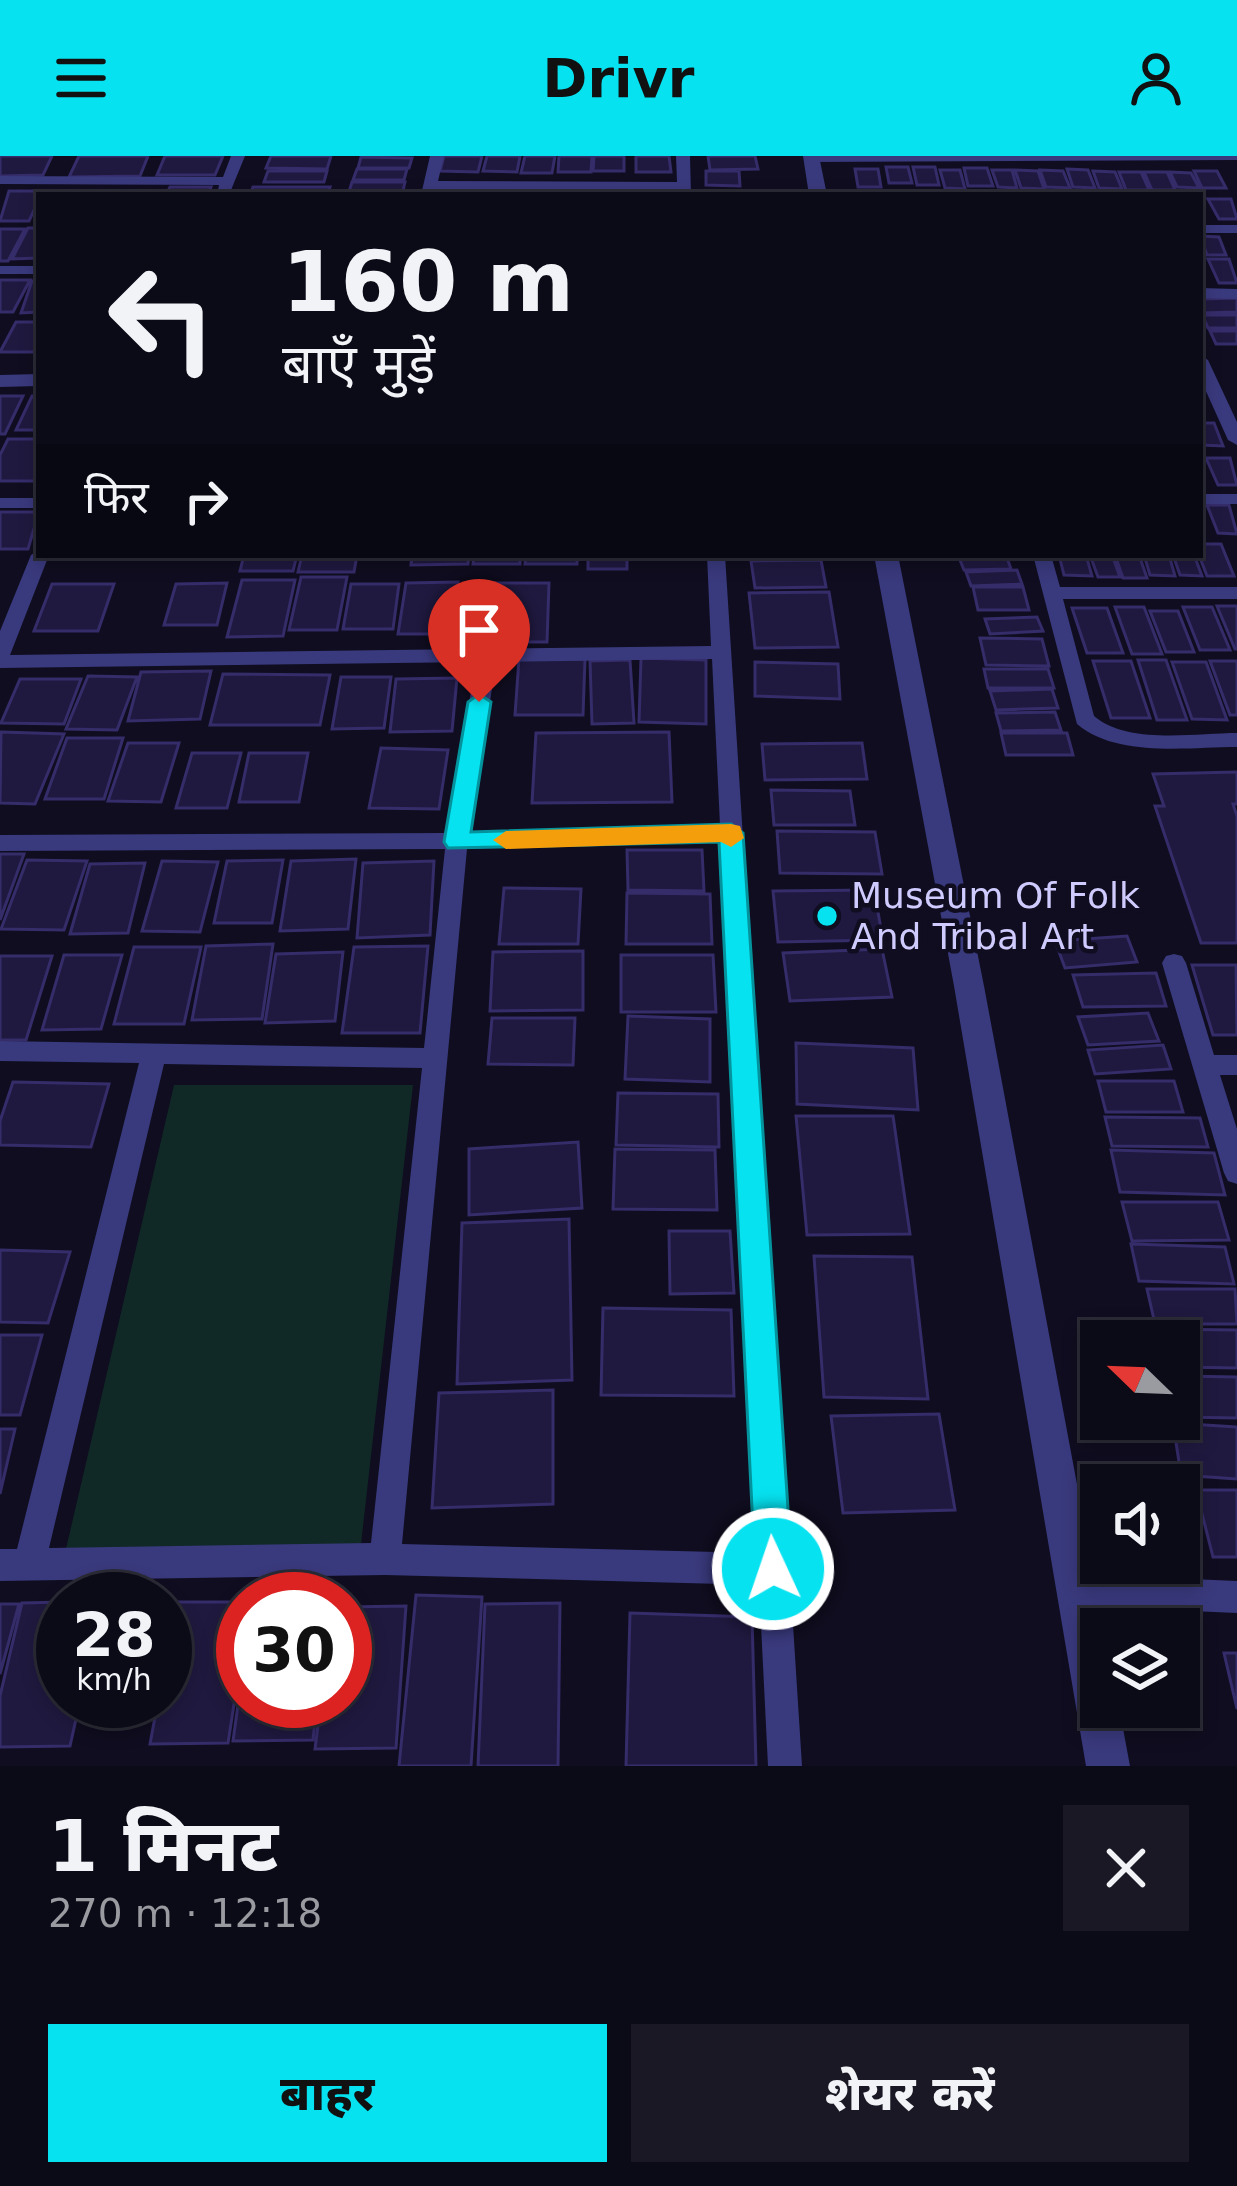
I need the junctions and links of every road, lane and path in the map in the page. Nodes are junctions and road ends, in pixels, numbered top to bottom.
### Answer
1 (238, 156) edge
2 (436, 156) edge
3 (683, 156) edge
4 (1237, 156) edge
5 (811, 157) edge
6 (926, 157) edge
7 (0, 180) edge
8 (225, 188) edge
9 (429, 190) edge
10 (684, 190) edge
11 (817, 192) edge
12 (1203, 229) edge
13 (1237, 229) edge
14 (0, 270) edge
15 (36, 270) edge
16 (1203, 293) edge
17 (1237, 294) edge
18 (1203, 366) edge
19 (0, 380) edge
20 (36, 380) edge
21 (1203, 416) edge
22 (1226, 416) junction
23 (1237, 440) edge
24 (1203, 499) edge
25 (1237, 499) edge
26 (0, 503) edge
27 (36, 503) edge
28 (39, 558) edge
29 (716, 558) edge
30 (887, 558) edge
31 (1043, 558) edge
32 (1054, 593) junction
33 (1237, 593) edge
34 (724, 652) junction
35 (487, 656) junction
36 (0, 659) edge
37 (1237, 740) edge
38 (731, 833) junction
39 (457, 842) junction
40 (0, 843) edge
41 (1174, 963) dead end
42 (0, 1051) edge
43 (154, 1052) junction
44 (435, 1058) junction
45 (1204, 1065) junction
46 (1237, 1065) edge
47 (1237, 1173) edge
48 (385, 1559) junction
49 (14, 1564) edge
50 (773, 1569) junction
51 (1076, 1591) junction
52 (1237, 1597) edge
53 (784, 1766) edge
54 (1108, 1766) edge

1 - 8 street
2 - 9 street
3 - 10 street
4 - 6 street
5 - 6 street
5 - 11 street
7 - 8 street
9 - 10 street
12 - 13 street
14 - 15 street
16 - 17 street
18 - 22 street
19 - 20 street
21 - 22 street
22 - 23 street
24 - 25 street
26 - 27 street
28 - 36 street
29 - 34 street
30 - 51 street
31 - 32 street
32 - 33 street
32 - 37 street
34 - 35 street
34 - 38 street
35 - 36 street
35 - 39 street
38 - 39 street
38 - 50 street
39 - 40 street
39 - 44 street
41 - 45 street
42 - 43 street
43 - 44 street
43 - 49 street
44 - 48 street
45 - 46 street
45 - 47 street
48 - 49 street
48 - 50 street
50 - 53 street
51 - 52 street
51 - 54 street

